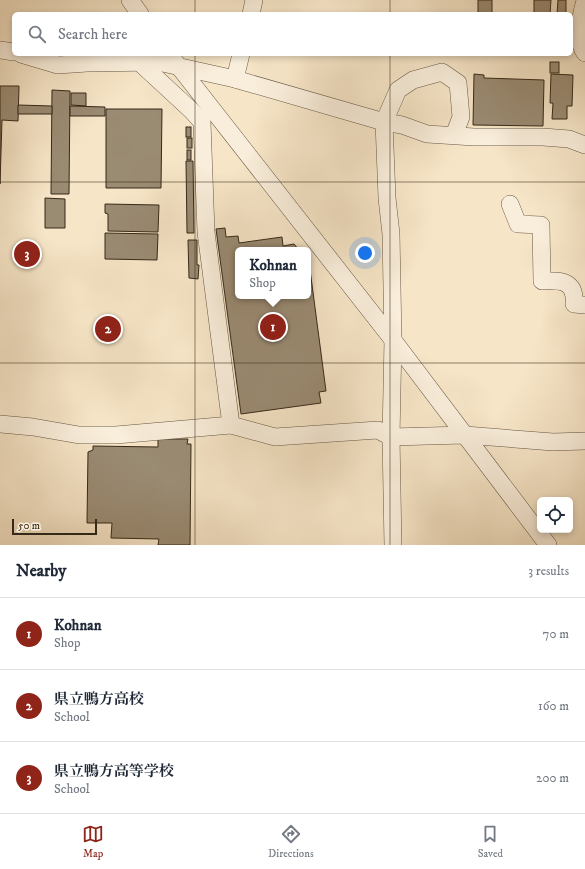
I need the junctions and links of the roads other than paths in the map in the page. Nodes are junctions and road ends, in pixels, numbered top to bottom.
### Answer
1 (130, 0) edge
2 (254, 0) edge
3 (585, 1) edge
4 (139, 12) edge
5 (251, 12) edge
6 (0, 50) edge
7 (12, 52) edge
8 (585, 53) edge
9 (27, 56) edge
10 (241, 56) edge
11 (173, 60) edge
12 (139, 62) junction
13 (235, 79) junction
14 (384, 122) junction
15 (454, 135) junction
16 (585, 145) edge
17 (510, 204) dead end
18 (585, 305) edge
19 (393, 340) junction
20 (0, 424) edge
21 (231, 425) junction
22 (465, 435) junction
23 (391, 437) junction
24 (585, 441) edge
25 (393, 545) edge
26 (548, 545) edge

1 - 4 street
2 - 5 street
3 - 8 street
6 - 7 street
9 - 12 street
10 - 13 street
11 - 12 street
11 - 13 street
11 - 19 street
12 - 21 street
13 - 14 street
14 - 15 street
14 - 15 street
14 - 19 street
15 - 16 street
17 - 18 street
19 - 22 street
19 - 23 street
20 - 21 street
21 - 23 street
22 - 23 street
22 - 24 street
22 - 26 street
23 - 25 street

